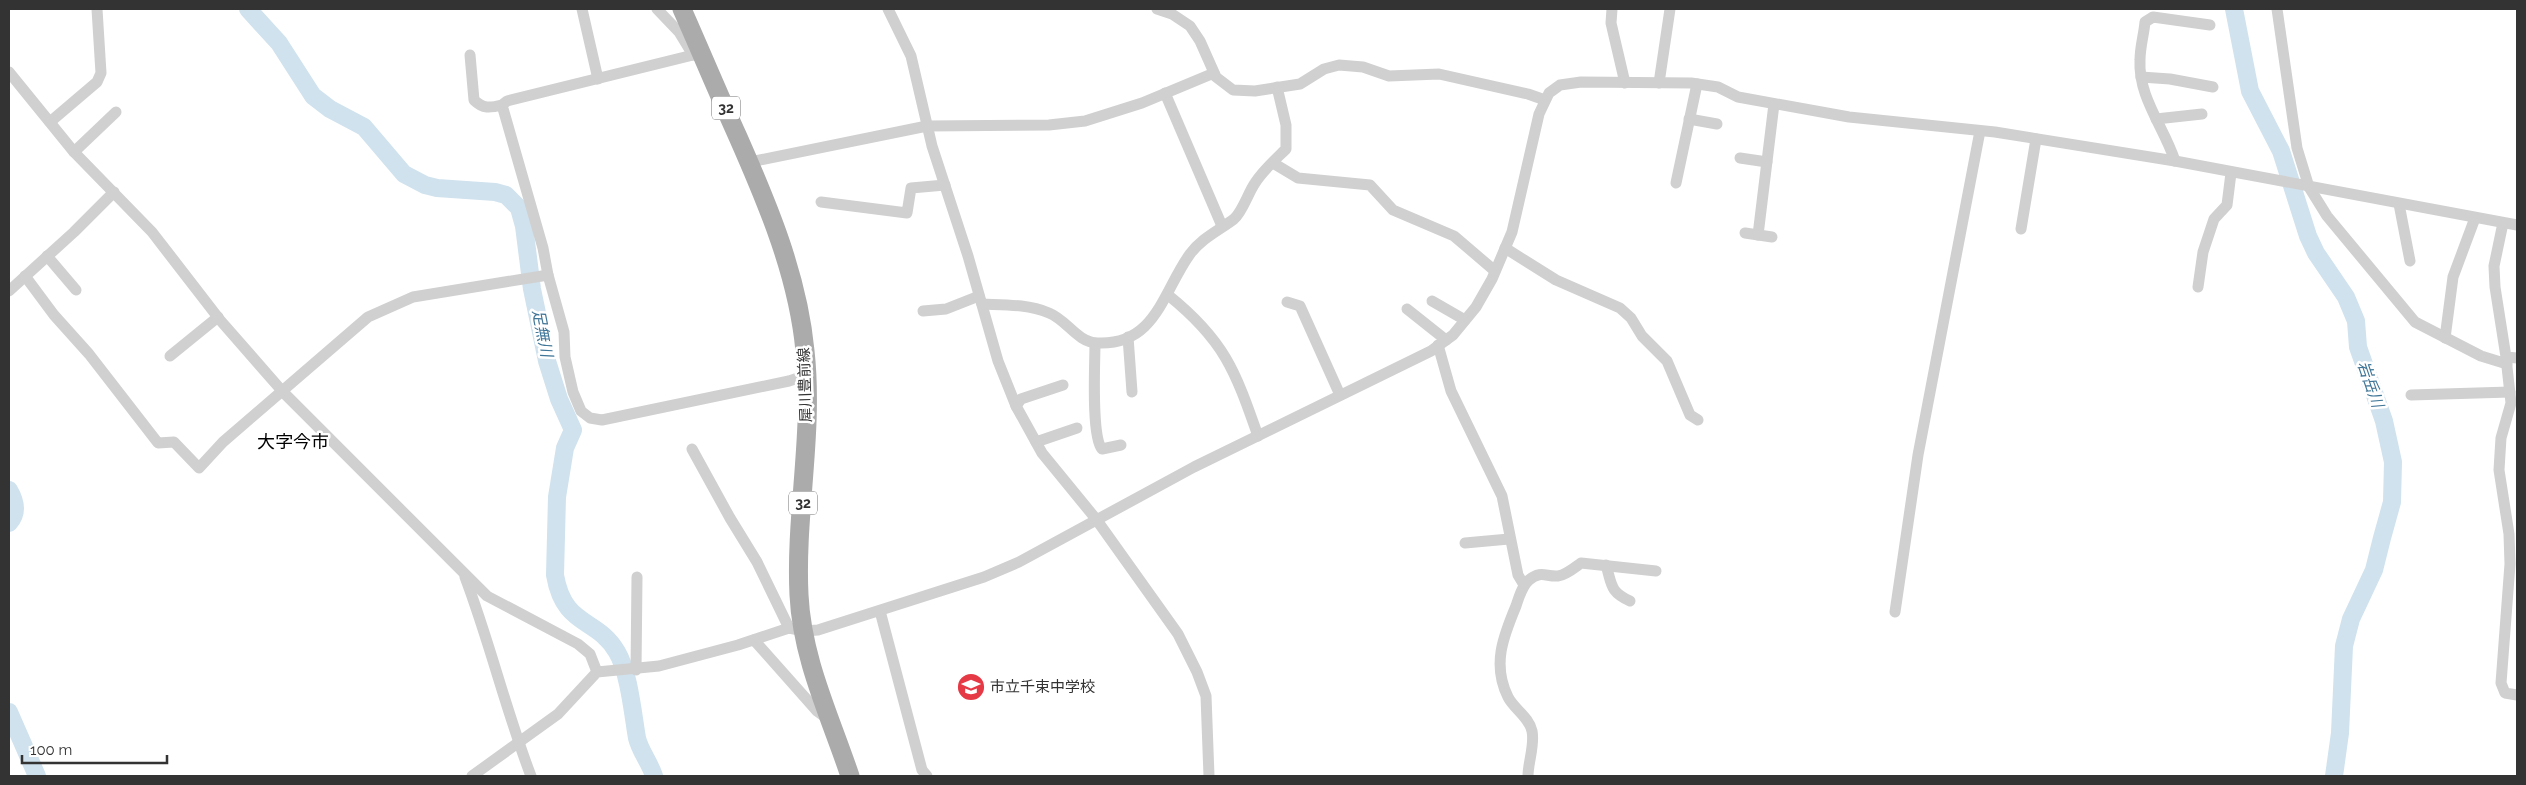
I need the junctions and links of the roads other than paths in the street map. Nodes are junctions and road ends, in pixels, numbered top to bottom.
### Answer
1 (98, 9) edge
2 (582, 9) edge
3 (657, 9) edge
4 (682, 9) edge
5 (888, 9) edge
6 (1157, 9) edge
7 (1612, 9) edge
8 (1670, 9) edge
9 (2276, 9) edge
10 (2210, 25) dead end
11 (470, 55) dead end
12 (698, 55) junction
13 (9, 72) edge
14 (1214, 73) junction
15 (2141, 76) junction
16 (598, 79) junction
17 (1625, 82) junction
18 (1659, 83) junction
19 (1697, 84) junction
20 (2213, 87) dead end
21 (1277, 88) junction
22 (1165, 93) junction
23 (1545, 100) junction
24 (1774, 104) junction
25 (502, 106) junction
26 (116, 112) dead end
27 (2202, 114) dead end
28 (1689, 119) junction
29 (2156, 119) junction
30 (50, 122) junction
31 (1717, 124) dead end
32 (927, 126) junction
33 (1980, 131) junction
34 (2036, 139) junction
35 (74, 152) junction
36 (1740, 158) dead end
37 (2175, 161) junction
38 (750, 162) junction
39 (1767, 162) junction
40 (1273, 163) junction
41 (2232, 173) junction
42 (1676, 183) dead end
43 (945, 184) junction
44 (2309, 187) junction
45 (114, 192) junction
46 (822, 202) dead end
47 (2399, 204) junction
48 (2475, 218) junction
49 (2503, 223) junction
50 (2517, 225) edge
51 (1222, 226) junction
52 (2021, 229) dead end
53 (1745, 233) dead end
54 (1758, 235) junction
55 (1772, 238) dead end
56 (1505, 248) junction
57 (47, 256) junction
58 (2410, 262) dead end
59 (1496, 271) junction
60 (25, 276) junction
61 (548, 276) junction
62 (2198, 287) dead end
63 (76, 290) dead end
64 (9, 291) edge
65 (1168, 295) junction
66 (980, 300) junction
67 (1432, 301) dead end
68 (1287, 302) dead end
69 (1407, 309) dead end
70 (923, 311) dead end
71 (218, 317) junction
72 (1465, 320) junction
73 (1128, 337) junction
74 (2445, 338) junction
75 (1095, 343) junction
76 (1442, 343) junction
77 (170, 356) dead end
78 (2510, 360) edge
79 (806, 375) junction
80 (1063, 385) dead end
81 (282, 392) junction
82 (1132, 392) dead end
83 (2510, 392) junction
84 (2411, 395) dead end
85 (1340, 396) junction
86 (1016, 406) junction
87 (1698, 420) dead end
88 (1077, 428) dead end
89 (1258, 436) junction
90 (1036, 442) junction
91 (1121, 445) dead end
92 (692, 448) dead end
93 (1096, 519) junction
94 (1510, 538) junction
95 (1465, 544) dead end
96 (1606, 565) junction
97 (1656, 571) dead end
98 (463, 573) junction
99 (637, 577) dead end
100 (1524, 585) junction
101 (1630, 601) dead end
102 (880, 612) junction
103 (1895, 612) dead end
104 (797, 629) junction
105 (754, 640) junction
106 (636, 670) junction
107 (597, 672) junction
108 (2517, 696) edge
109 (829, 720) junction
110 (518, 744) junction
111 (472, 776) edge
112 (531, 776) edge
113 (850, 776) edge
114 (927, 776) edge
115 (1209, 776) edge
116 (1528, 776) edge

1 - 30 street
2 - 16 street
3 - 12 street
4 - 12 main road, 犀川豊前線 / 32
5 - 32 street
6 - 14 street
7 - 17 street
8 - 18 street
9 - 44 street
10 - 15 street
11 - 25 street
12 - 16 street
12 - 38 main road, 犀川豊前線 / 32
13 - 30 street
14 - 21 street
14 - 22 street
15 - 20 street
15 - 29 street
16 - 25 street
17 - 18 street
17 - 23 street
18 - 19 street
19 - 24 street
19 - 28 street
21 - 23 street
21 - 40 street
22 - 32 street
22 - 51 street
23 - 56 street
24 - 33 street
24 - 39 street
25 - 61 street
26 - 35 street
27 - 29 street
28 - 31 street
28 - 42 street
29 - 37 street
30 - 35 street
32 - 38 street
32 - 43 street
33 - 34 street
33 - 103 street
34 - 37 street
34 - 52 street
35 - 45 street
36 - 39 street
37 - 41 street
38 - 79 main road, 犀川豊前線 / 32
39 - 54 street
40 - 51 street
40 - 59 street
41 - 44 street
41 - 62 street
43 - 46 street
43 - 66 street
44 - 47 street
44 - 74 street
45 - 57 street
45 - 71 street
47 - 48 street
47 - 58 street
48 - 49 street
48 - 74 street
49 - 50 street
49 - 78 street
51 - 65 street
53 - 54 street
54 - 55 street
56 - 59 street
56 - 87 street
57 - 60 street
57 - 63 street
59 - 72 street
60 - 64 street
60 - 81 street
61 - 79 street
61 - 81 street
65 - 73 street
65 - 89 street
66 - 70 street
66 - 75 street
66 - 86 street
67 - 72 street
68 - 85 street
69 - 76 street
71 - 77 street
71 - 81 street
72 - 76 street
73 - 75 street
73 - 82 street
74 - 78 street
75 - 91 street
76 - 85 street
76 - 94 street
78 - 83 street
79 - 104 main road, 犀川豊前線 / 32
80 - 86 street
81 - 98 street
83 - 84 street
83 - 108 street
85 - 89 street
86 - 90 street
88 - 90 street
89 - 93 street
90 - 93 street
92 - 104 street
93 - 102 street
93 - 115 street
94 - 95 street
94 - 100 street
96 - 97 street
96 - 100 street
96 - 101 street
98 - 107 street
98 - 110 street
99 - 106 street
100 - 116 street
102 - 104 street
102 - 114 street
104 - 105 street
104 - 109 main road, 犀川豊前線 / 32
105 - 106 street
105 - 109 street
106 - 107 street
107 - 110 street
109 - 113 main road, 犀川豊前線 / 32
110 - 111 street
110 - 112 street

